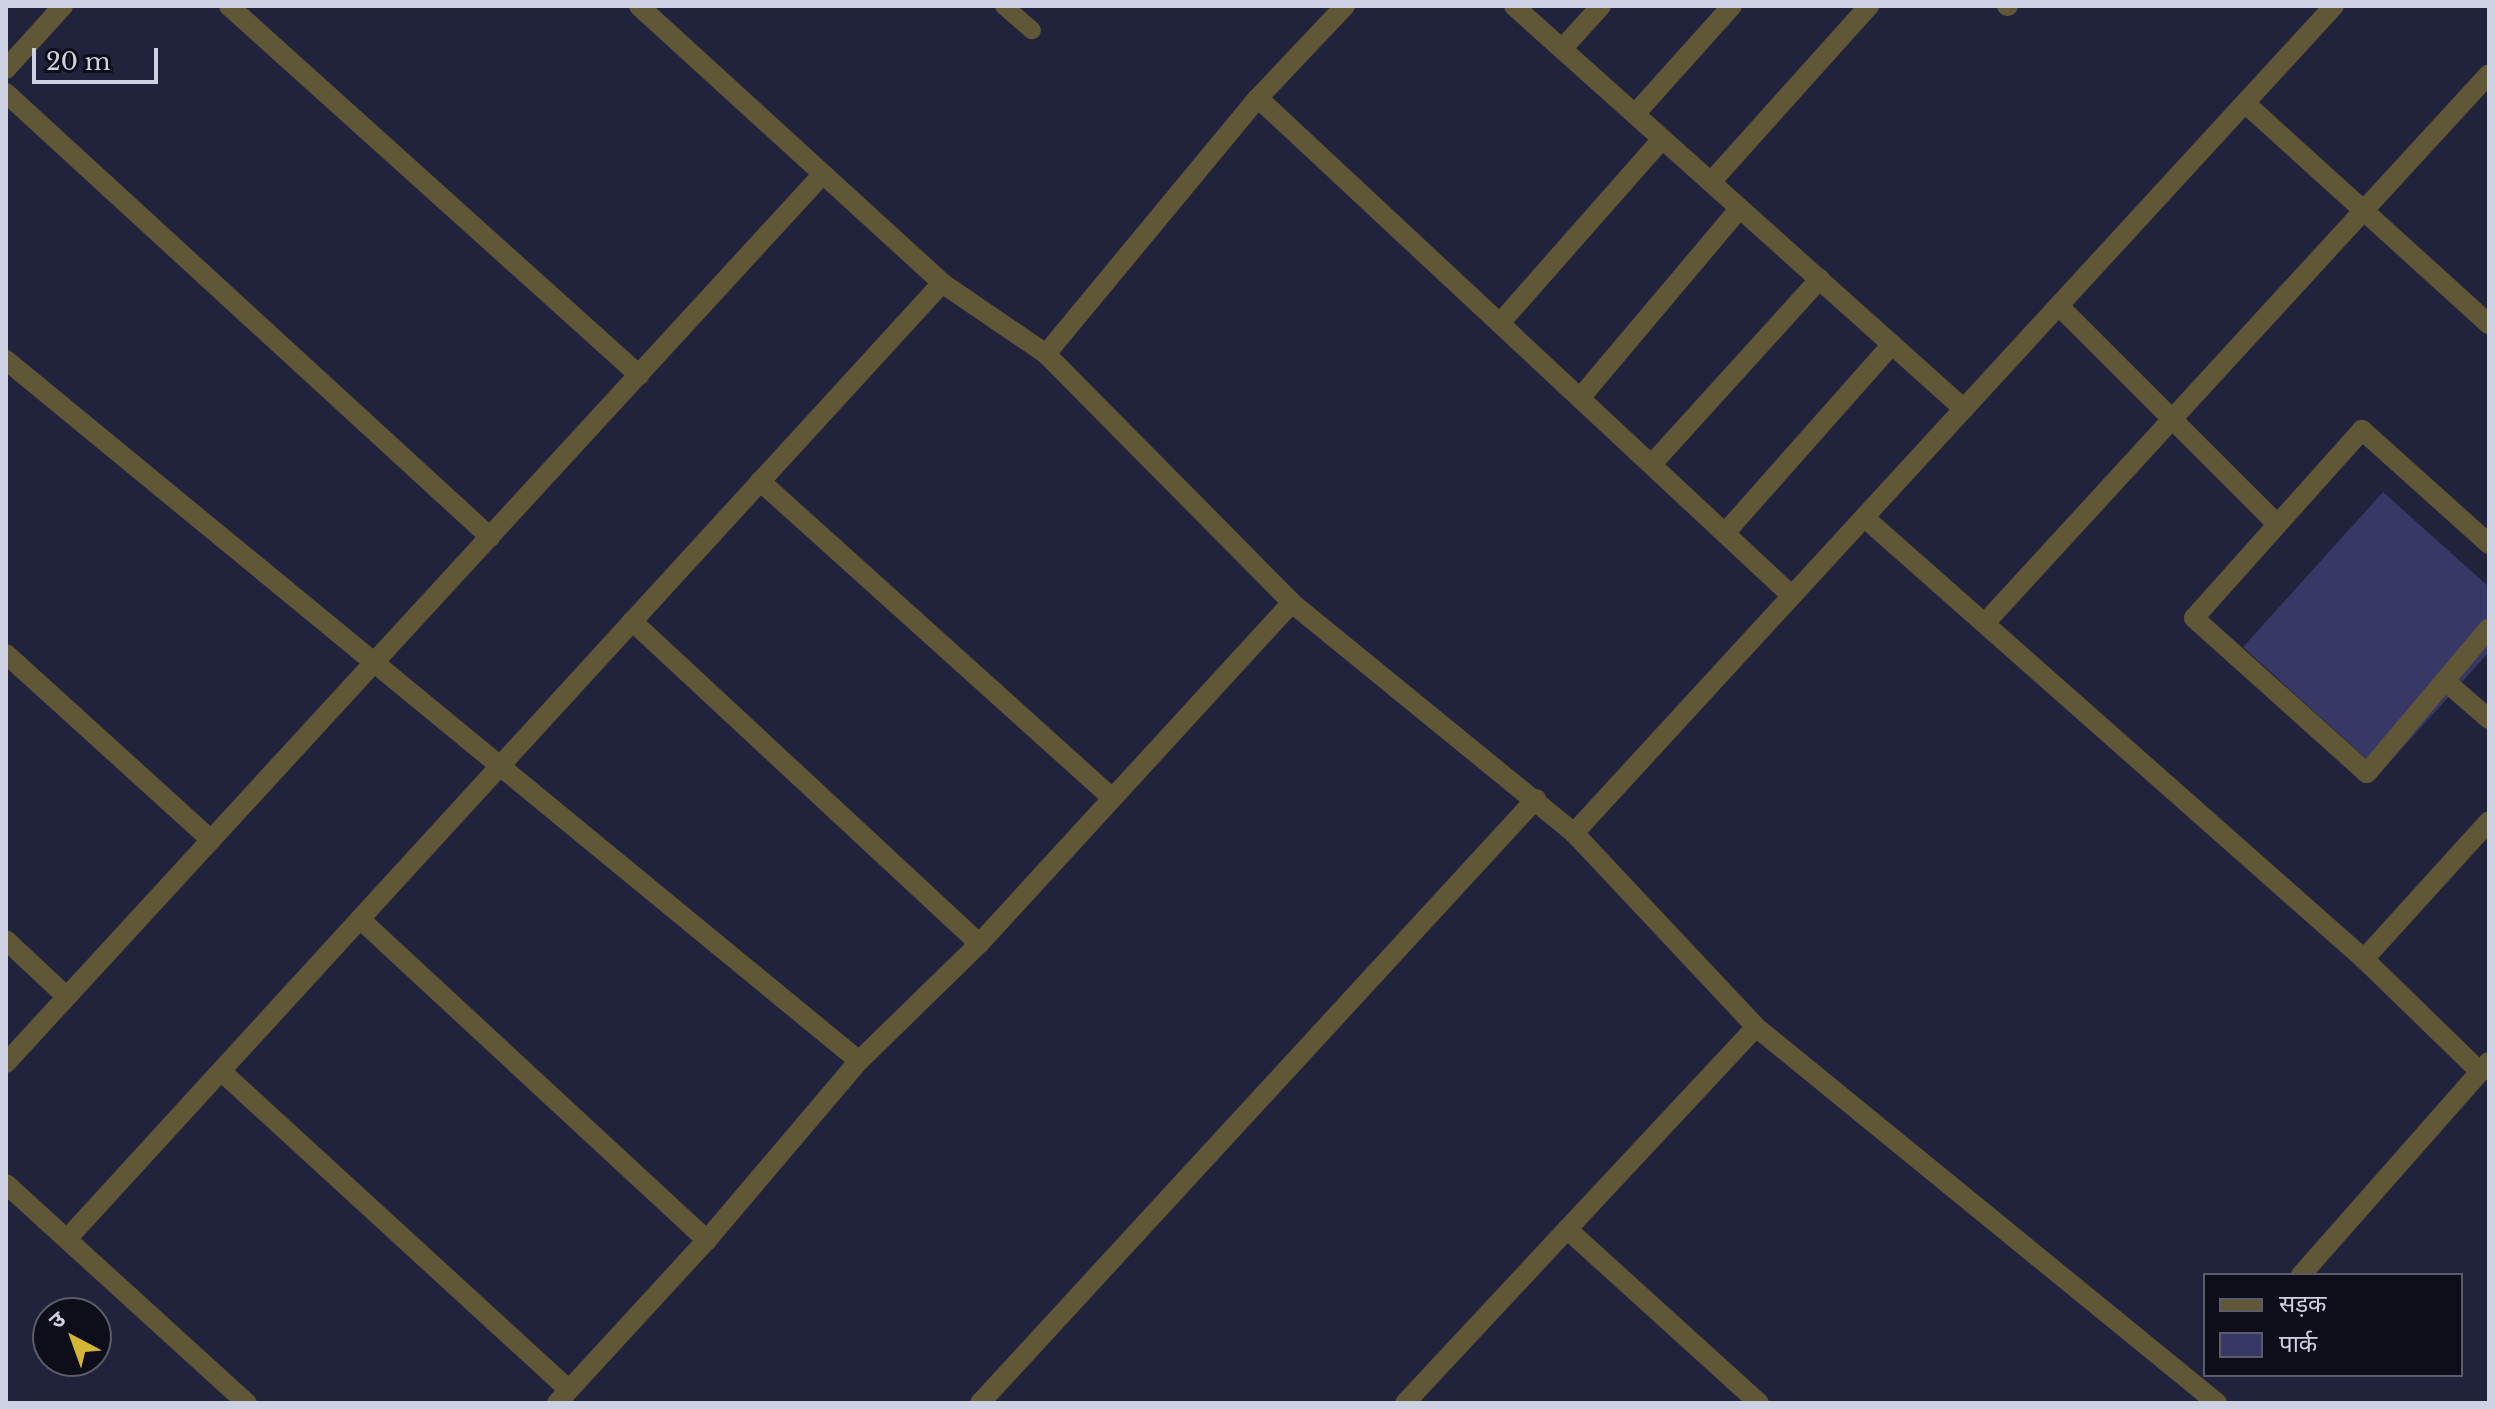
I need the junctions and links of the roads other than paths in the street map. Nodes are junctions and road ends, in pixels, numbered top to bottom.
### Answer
1 (63, 6) edge
2 (229, 6) edge
3 (639, 6) edge
4 (1004, 6) edge
5 (1514, 6) edge
6 (1601, 6) edge
7 (1732, 6) edge
8 (1869, 6) edge
9 (2334, 6) edge
10 (1342, 7) edge
11 (1032, 30) dead end
12 (1562, 49) junction
13 (6, 69) edge
14 (2489, 74) edge
15 (6, 93) edge
16 (1258, 98) junction
17 (2245, 103) junction
18 (1635, 114) junction
19 (1662, 139) junction
20 (823, 174) junction
21 (1711, 182) junction
22 (1740, 208) junction
23 (2364, 210) junction
24 (1820, 279) junction
25 (942, 283) junction
26 (2059, 306) junction
27 (1500, 323) junction
28 (2489, 324) edge
29 (1892, 344) junction
30 (1046, 354) junction
31 (6, 360) edge
32 (639, 375) junction
33 (1580, 398) junction
34 (1964, 409) junction
35 (2173, 417) junction
36 (1652, 464) junction
37 (760, 481) junction
38 (1865, 518) junction
39 (2277, 524) junction
40 (1725, 533) junction
41 (490, 537) junction
42 (2489, 544) edge
43 (1792, 596) junction
44 (1292, 603) junction
45 (632, 621) junction
46 (1985, 623) junction
47 (2489, 628) edge
48 (6, 654) edge
49 (373, 661) junction
50 (2445, 681) junction
51 (2489, 719) edge
52 (498, 764) junction
53 (1112, 798) junction
54 (1536, 799) junction
55 (2489, 821) edge
56 (1574, 833) junction
57 (211, 840) junction
58 (360, 919) junction
59 (6, 940) edge
60 (979, 944) junction
61 (2364, 959) junction
62 (67, 997) junction
63 (1756, 1027) junction
64 (859, 1061) junction
65 (6, 1063) edge
66 (2484, 1067) edge
67 (221, 1071) junction
68 (6, 1184) edge
69 (1567, 1229) junction
70 (67, 1239) junction
71 (707, 1240) junction
72 (2303, 1273) edge
73 (2210, 1389) edge
74 (563, 1397) edge
75 (247, 1403) edge
76 (980, 1403) edge
77 (1405, 1403) edge
78 (1759, 1403) edge

1 - 13 street
2 - 32 street
3 - 20 street
4 - 11 lane
5 - 12 street
6 - 12 street
7 - 18 street
8 - 21 street
9 - 17 street
10 - 16 street
12 - 18 street
14 - 23 street
15 - 41 street
16 - 27 street
16 - 30 street
17 - 23 street
17 - 26 street
18 - 19 street
19 - 21 street
19 - 27 street
20 - 25 street
20 - 32 street
21 - 22 street
22 - 24 street
22 - 33 street
23 - 28 street
23 - 35 street
24 - 29 street
24 - 36 street
25 - 30 street
25 - 37 street
26 - 34 street
26 - 35 street
27 - 33 street
29 - 34 street
29 - 40 street
30 - 44 street
31 - 49 street
32 - 41 street
33 - 36 street
34 - 38 street
35 - 39 street
35 - 46 street
36 - 40 street
37 - 45 street
37 - 53 street
38 - 43 street
38 - 46 street
39 - 42 street
39 - 50 street
40 - 43 street
41 - 49 street
43 - 56 street
44 - 53 street
44 - 54 street
45 - 52 street
45 - 60 street
46 - 61 street
47 - 50 street
48 - 57 street
49 - 52 street
49 - 57 street
50 - 51 street
52 - 58 street
52 - 64 street
53 - 60 street
54 - 56 street
54 - 76 street
55 - 61 street
56 - 63 street
57 - 62 street
58 - 67 street
58 - 71 street
59 - 62 street
60 - 64 street
61 - 66 street
62 - 65 street
63 - 69 street
63 - 73 street
64 - 71 street
66 - 72 street
67 - 70 street
67 - 74 street
68 - 70 street
69 - 77 street
69 - 78 street
70 - 75 street
71 - 74 street

